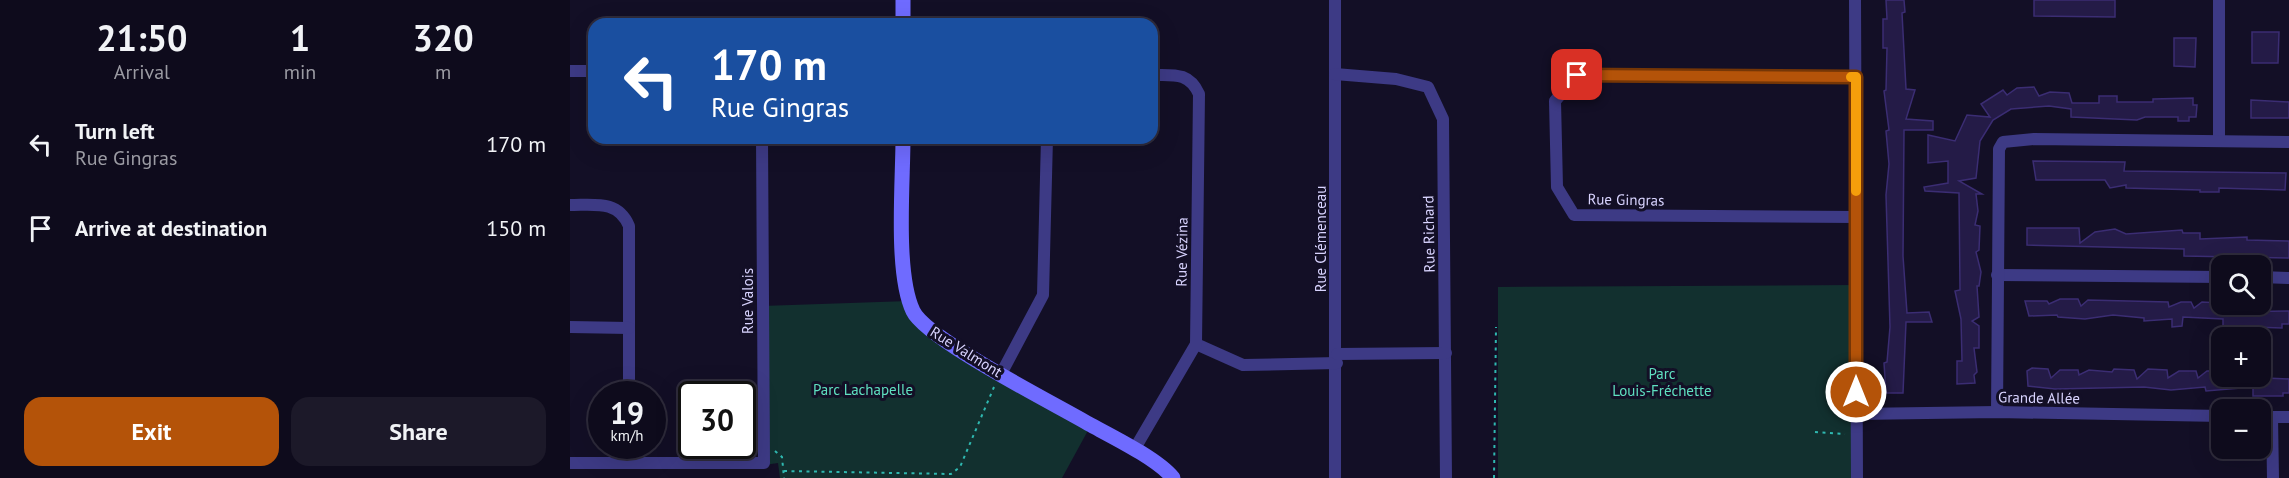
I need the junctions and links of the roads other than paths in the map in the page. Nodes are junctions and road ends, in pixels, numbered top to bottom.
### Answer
1 (903, 0) edge
2 (1335, 0) edge
3 (1855, 0) edge
4 (2219, 0) edge
5 (903, 18) edge
6 (570, 71) edge
7 (588, 71) edge
8 (1335, 74) junction
9 (1158, 75) edge
10 (1856, 77) junction
11 (2219, 141) junction
12 (2289, 142) edge
13 (762, 144) edge
14 (903, 144) edge
15 (1047, 144) edge
16 (570, 205) edge
17 (1856, 217) junction
18 (1997, 275) junction
19 (2211, 277) edge
20 (2271, 277) edge
21 (2289, 278) edge
22 (570, 327) edge
23 (629, 327) junction
24 (1196, 344) junction
25 (1446, 353) junction
26 (1336, 359) junction
27 (1001, 374) junction
28 (629, 381) edge
29 (1997, 412) junction
30 (1856, 414) junction
31 (2211, 416) edge
32 (2271, 417) edge
33 (2289, 417) edge
34 (1134, 450) junction
35 (2271, 459) edge
36 (629, 462) joint
37 (570, 463) edge
38 (1173, 478) edge
39 (1335, 478) edge
40 (1446, 478) edge
41 (1857, 478) edge
42 (2273, 478) edge

1 - 5 street
2 - 8 street, Rue Clémenceau
3 - 10 street
4 - 11 street
6 - 7 street
8 - 25 street, Rue Richard
8 - 26 street, Rue Clémenceau
9 - 24 street, Rue Vézina
10 - 17 street
10 - 17 street, Rue Gingras
11 - 12 street
11 - 18 street
13 - 36 street, Rue Valois
14 - 27 street, Rue Valmont
15 - 27 street
16 - 23 street
17 - 30 street
18 - 19 street
18 - 29 street
20 - 21 street
22 - 23 street
23 - 28 street
24 - 26 street
24 - 34 street, Rue Vézina
25 - 26 street
25 - 40 street, Rue Richard
26 - 39 street, Rue Clémenceau
27 - 34 street, Rue Valmont
29 - 30 street, Grande Allée
29 - 31 street, Grande Allée
30 - 41 street
32 - 33 street
34 - 38 street, Rue Valmont
35 - 42 street
36 - 37 street

